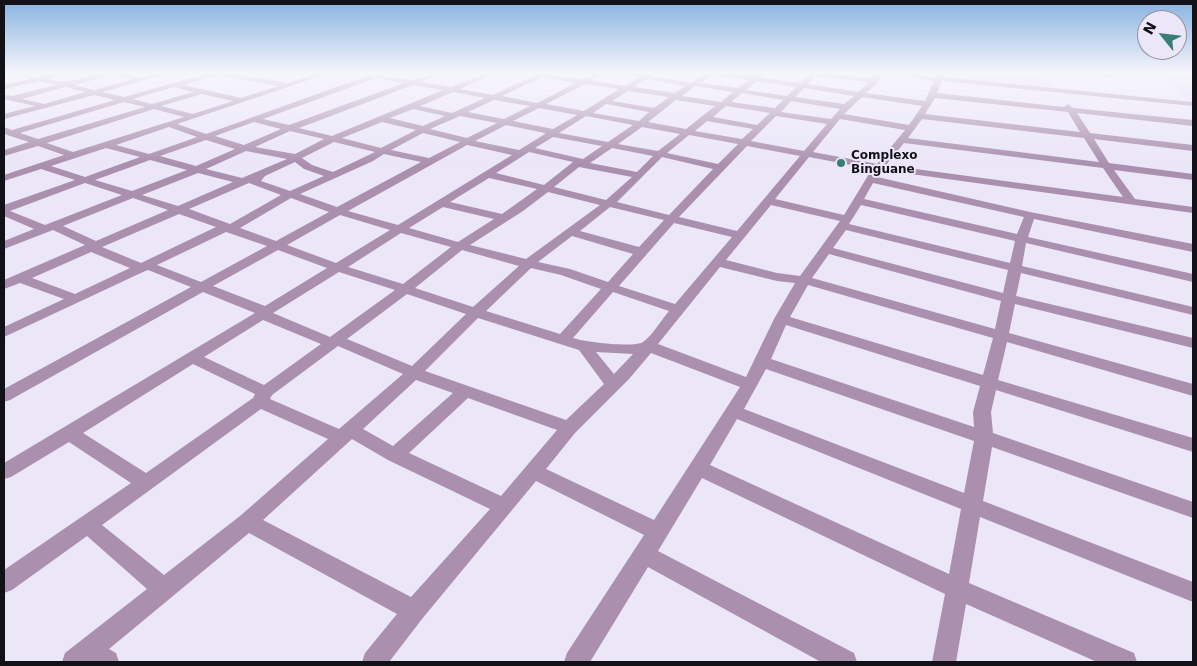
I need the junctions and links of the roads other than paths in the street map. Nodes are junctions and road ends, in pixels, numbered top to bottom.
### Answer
1 (29, 103) edge
2 (52, 103) edge
3 (113, 103) edge
4 (138, 103) edge
5 (162, 103) edge
6 (232, 103) edge
7 (297, 103) edge
8 (304, 103) edge
9 (359, 103) edge
10 (405, 103) edge
11 (419, 103) edge
12 (481, 103) edge
13 (528, 103) edge
14 (542, 103) edge
15 (604, 103) edge
16 (613, 103) edge
17 (666, 103) edge
18 (717, 103) edge
19 (783, 103) edge
20 (817, 103) edge
21 (850, 103) edge
22 (920, 103) edge
23 (998, 103) edge
24 (1066, 103) edge
25 (723, 104) junction
26 (926, 104) joint
27 (414, 105) junction
28 (538, 105) junction
29 (42, 106) junction
30 (152, 106) junction
31 (846, 107) junction
32 (216, 109) junction
33 (655, 110) junction
34 (338, 111) junction
35 (1072, 111) junction
36 (775, 112) junction
37 (456, 114) junction
38 (586, 114) junction
39 (72, 115) junction
40 (193, 116) junction
41 (918, 116) junction
42 (4, 117) edge
43 (706, 118) junction
44 (253, 119) junction
45 (836, 119) junction
46 (379, 120) junction
47 (504, 123) junction
48 (642, 123) junction
49 (1193, 123) edge
50 (98, 124) junction
51 (168, 124) junction
52 (290, 128) junction
53 (759, 128) junction
54 (910, 128) junction
55 (423, 130) junction
56 (688, 132) junction
57 (7, 133) edge
58 (551, 133) junction
59 (133, 136) junction
60 (206, 136) junction
61 (1087, 137) junction
62 (335, 138) junction
63 (903, 140) junction
64 (36, 142) junction
65 (470, 142) junction
66 (744, 143) junction
67 (107, 144) junction
68 (610, 144) junction
69 (244, 148) junction
70 (1193, 148) edge
71 (382, 151) junction
72 (522, 151) junction
73 (4, 153) edge
74 (660, 154) junction
75 (807, 154) junction
76 (72, 156) junction
77 (149, 156) junction
78 (294, 157) junction
79 (430, 161) junction
80 (581, 163) junction
81 (41, 166) junction
82 (1106, 166) junction
83 (722, 168) junction
84 (198, 169) junction
85 (262, 173) junction
86 (875, 173) junction
87 (487, 174) junction
88 (332, 175) junction
89 (638, 175) junction
90 (1193, 177) edge
91 (4, 178) edge
92 (81, 180) junction
93 (243, 182) junction
94 (546, 188) junction
95 (290, 195) junction
96 (130, 196) junction
97 (769, 201) junction
98 (857, 201) junction
99 (1132, 202) junction
100 (442, 203) junction
101 (609, 203) junction
102 (177, 209) junction
103 (4, 210) edge
104 (340, 212) junction
105 (1193, 212) edge
106 (1030, 215) junction
107 (503, 218) junction
108 (672, 218) junction
109 (845, 222) junction
110 (49, 228) junction
111 (228, 228) junction
112 (398, 229) junction
113 (571, 232) junction
114 (738, 235) junction
115 (1021, 239) junction
116 (4, 245) edge
117 (93, 246) junction
118 (460, 246) junction
119 (278, 247) junction
120 (1193, 248) edge
121 (827, 250) junction
122 (641, 252) junction
123 (717, 262) junction
124 (529, 263) junction
125 (145, 267) junction
126 (336, 267) junction
127 (1016, 269) junction
128 (1193, 278) edge
129 (804, 280) junction
130 (9, 281) edge
131 (202, 286) junction
132 (610, 286) junction
133 (405, 289) junction
134 (76, 299) junction
135 (1010, 299) junction
136 (679, 310) junction
137 (1193, 311) edge
138 (265, 312) junction
139 (476, 312) junction
140 (781, 319) junction
141 (4, 333) edge
142 (1001, 336) junction
143 (563, 340) junction
144 (334, 341) junction
145 (1193, 343) edge
146 (648, 346) junction
147 (584, 347) junction
148 (191, 357) junction
149 (762, 362) junction
150 (414, 373) junction
151 (988, 382) junction
152 (613, 384) junction
153 (750, 385) junction
154 (1193, 390) edge
155 (465, 391) junction
156 (4, 396) edge
157 (263, 397) junction
158 (733, 411) junction
159 (569, 428) junction
160 (69, 433) junction
161 (346, 434) junction
162 (984, 437) junction
163 (1193, 445) edge
164 (395, 455) junction
165 (699, 468) junction
166 (533, 471) junction
167 (4, 472) edge
168 (145, 482) junction
169 (973, 506) junction
170 (504, 507) junction
171 (1193, 510) edge
172 (247, 522) junction
173 (88, 525) junction
174 (658, 532) junction
175 (644, 554) junction
176 (4, 583) edge
177 (164, 589) junction
178 (958, 590) junction
179 (1193, 592) edge
180 (414, 611) junction
181 (90, 658) edge
182 (374, 662) edge
183 (576, 662) edge
184 (845, 662) edge
185 (944, 662) edge
186 (1125, 662) edge

1 - 29 street
2 - 29 street
3 - 39 street
4 - 30 street
5 - 30 street
6 - 32 street
7 - 44 street
8 - 34 street
9 - 34 street
10 - 27 street
11 - 27 street
12 - 37 street
13 - 28 street
14 - 28 street
15 - 38 street
16 - 33 street
17 - 33 street
18 - 25 street
19 - 36 street
20 - 31 street
21 - 31 street
22 - 26 street
23 - 35 street
24 - 35 street
25 - 36 street
25 - 43 street
26 - 41 street
27 - 37 street
27 - 46 street
28 - 38 street
28 - 47 street
29 - 39 street
29 - 42 street
30 - 40 street
30 - 50 street
31 - 45 street
32 - 40 street
32 - 44 street
33 - 48 street
34 - 46 street
34 - 52 street
35 - 49 street
35 - 61 street
36 - 45 street
36 - 53 street
37 - 47 street
37 - 55 street
38 - 48 street
38 - 58 street
39 - 50 street
39 - 57 street
40 - 51 street
41 - 54 street
41 - 61 street
43 - 53 street
43 - 56 street
44 - 52 street
44 - 60 street
45 - 54 street
45 - 75 street
46 - 55 street
46 - 62 street
47 - 58 street
47 - 65 street
48 - 56 street
48 - 68 street
50 - 59 street
50 - 64 street
51 - 59 street
51 - 60 street
52 - 62 street
52 - 69 street
53 - 66 street
54 - 63 street
55 - 65 street
55 - 71 street
56 - 66 street
56 - 74 street
57 - 64 street
58 - 68 street
58 - 72 street
59 - 67 street
60 - 69 street
60 - 77 street
61 - 70 street
61 - 82 street
62 - 71 street
62 - 78 street
63 - 82 street
63 - 86 street
64 - 73 street
64 - 76 street
65 - 72 street
65 - 79 street
66 - 75 street
66 - 83 street
67 - 76 street
67 - 77 street
68 - 74 street
68 - 80 street
69 - 78 street
69 - 84 street
71 - 79 street
71 - 88 street
72 - 80 street
72 - 87 street
74 - 83 street
74 - 89 street
75 - 86 street
75 - 97 street
76 - 81 street
77 - 84 street
77 - 92 street
78 - 85 street
78 - 88 street
79 - 104 street
80 - 89 street
80 - 94 street
81 - 91 street
81 - 92 street
82 - 90 street
82 - 99 street
83 - 108 street
84 - 93 street
84 - 96 street
85 - 93 street
85 - 95 street
86 - 98 street
86 - 99 street
86 - 106 street
87 - 94 street
87 - 100 street
88 - 95 street
89 - 101 street
92 - 96 street
92 - 103 street
93 - 102 street
94 - 101 street
94 - 107 street
95 - 104 street
95 - 111 street
96 - 102 street
96 - 110 street
97 - 109 street
97 - 114 street
98 - 109 street
98 - 115 street
99 - 105 street
100 - 107 street
100 - 112 street
101 - 108 street
101 - 113 street
102 - 111 street
102 - 117 street
103 - 110 street
104 - 112 street
104 - 119 street
106 - 115 street
106 - 120 street
107 - 118 street
108 - 114 street
108 - 122 street
109 - 121 street
109 - 127 street
110 - 116 street
110 - 117 street
111 - 119 street
111 - 125 street
112 - 118 street
112 - 126 street
113 - 122 street
113 - 124 street
114 - 123 street
115 - 127 street
115 - 128 street
117 - 125 street
117 - 130 street
118 - 124 street
118 - 133 street
119 - 126 street
119 - 131 street
121 - 129 street
121 - 135 street
122 - 132 street
123 - 129 street
123 - 136 street
124 - 132 street
124 - 139 street
125 - 131 street
125 - 134 street
126 - 133 street
126 - 138 street
127 - 135 street
127 - 137 street
129 - 140 street
129 - 142 street
130 - 134 street
131 - 138 street
131 - 156 street
132 - 136 street
132 - 143 street
133 - 139 street
133 - 144 street
134 - 141 street
135 - 142 street
135 - 145 street
136 - 146 street
138 - 144 street
138 - 148 street
139 - 143 street
139 - 150 street
140 - 149 street
140 - 151 street
142 - 151 street
142 - 154 street
143 - 147 street
144 - 150 street
144 - 157 street
146 - 147 street
146 - 152 street
146 - 153 street
147 - 152 street
148 - 157 street
148 - 160 street
149 - 153 street
149 - 162 street
150 - 155 street
150 - 161 street
151 - 162 street
151 - 163 street
152 - 159 street
153 - 158 street
155 - 159 street
155 - 164 street
157 - 161 street
157 - 168 street
158 - 165 street
158 - 169 street
159 - 166 street
160 - 167 street
160 - 168 street
161 - 164 street
161 - 172 street
162 - 169 street
162 - 171 street
164 - 170 street
165 - 174 street
165 - 178 street
166 - 170 street
166 - 174 street
168 - 173 street
169 - 178 street
169 - 179 street
170 - 180 street
172 - 177 street
172 - 180 street
173 - 176 street
173 - 177 street
174 - 175 street
175 - 183 street
175 - 184 street
177 - 181 street
178 - 185 street
178 - 186 street
180 - 182 street

